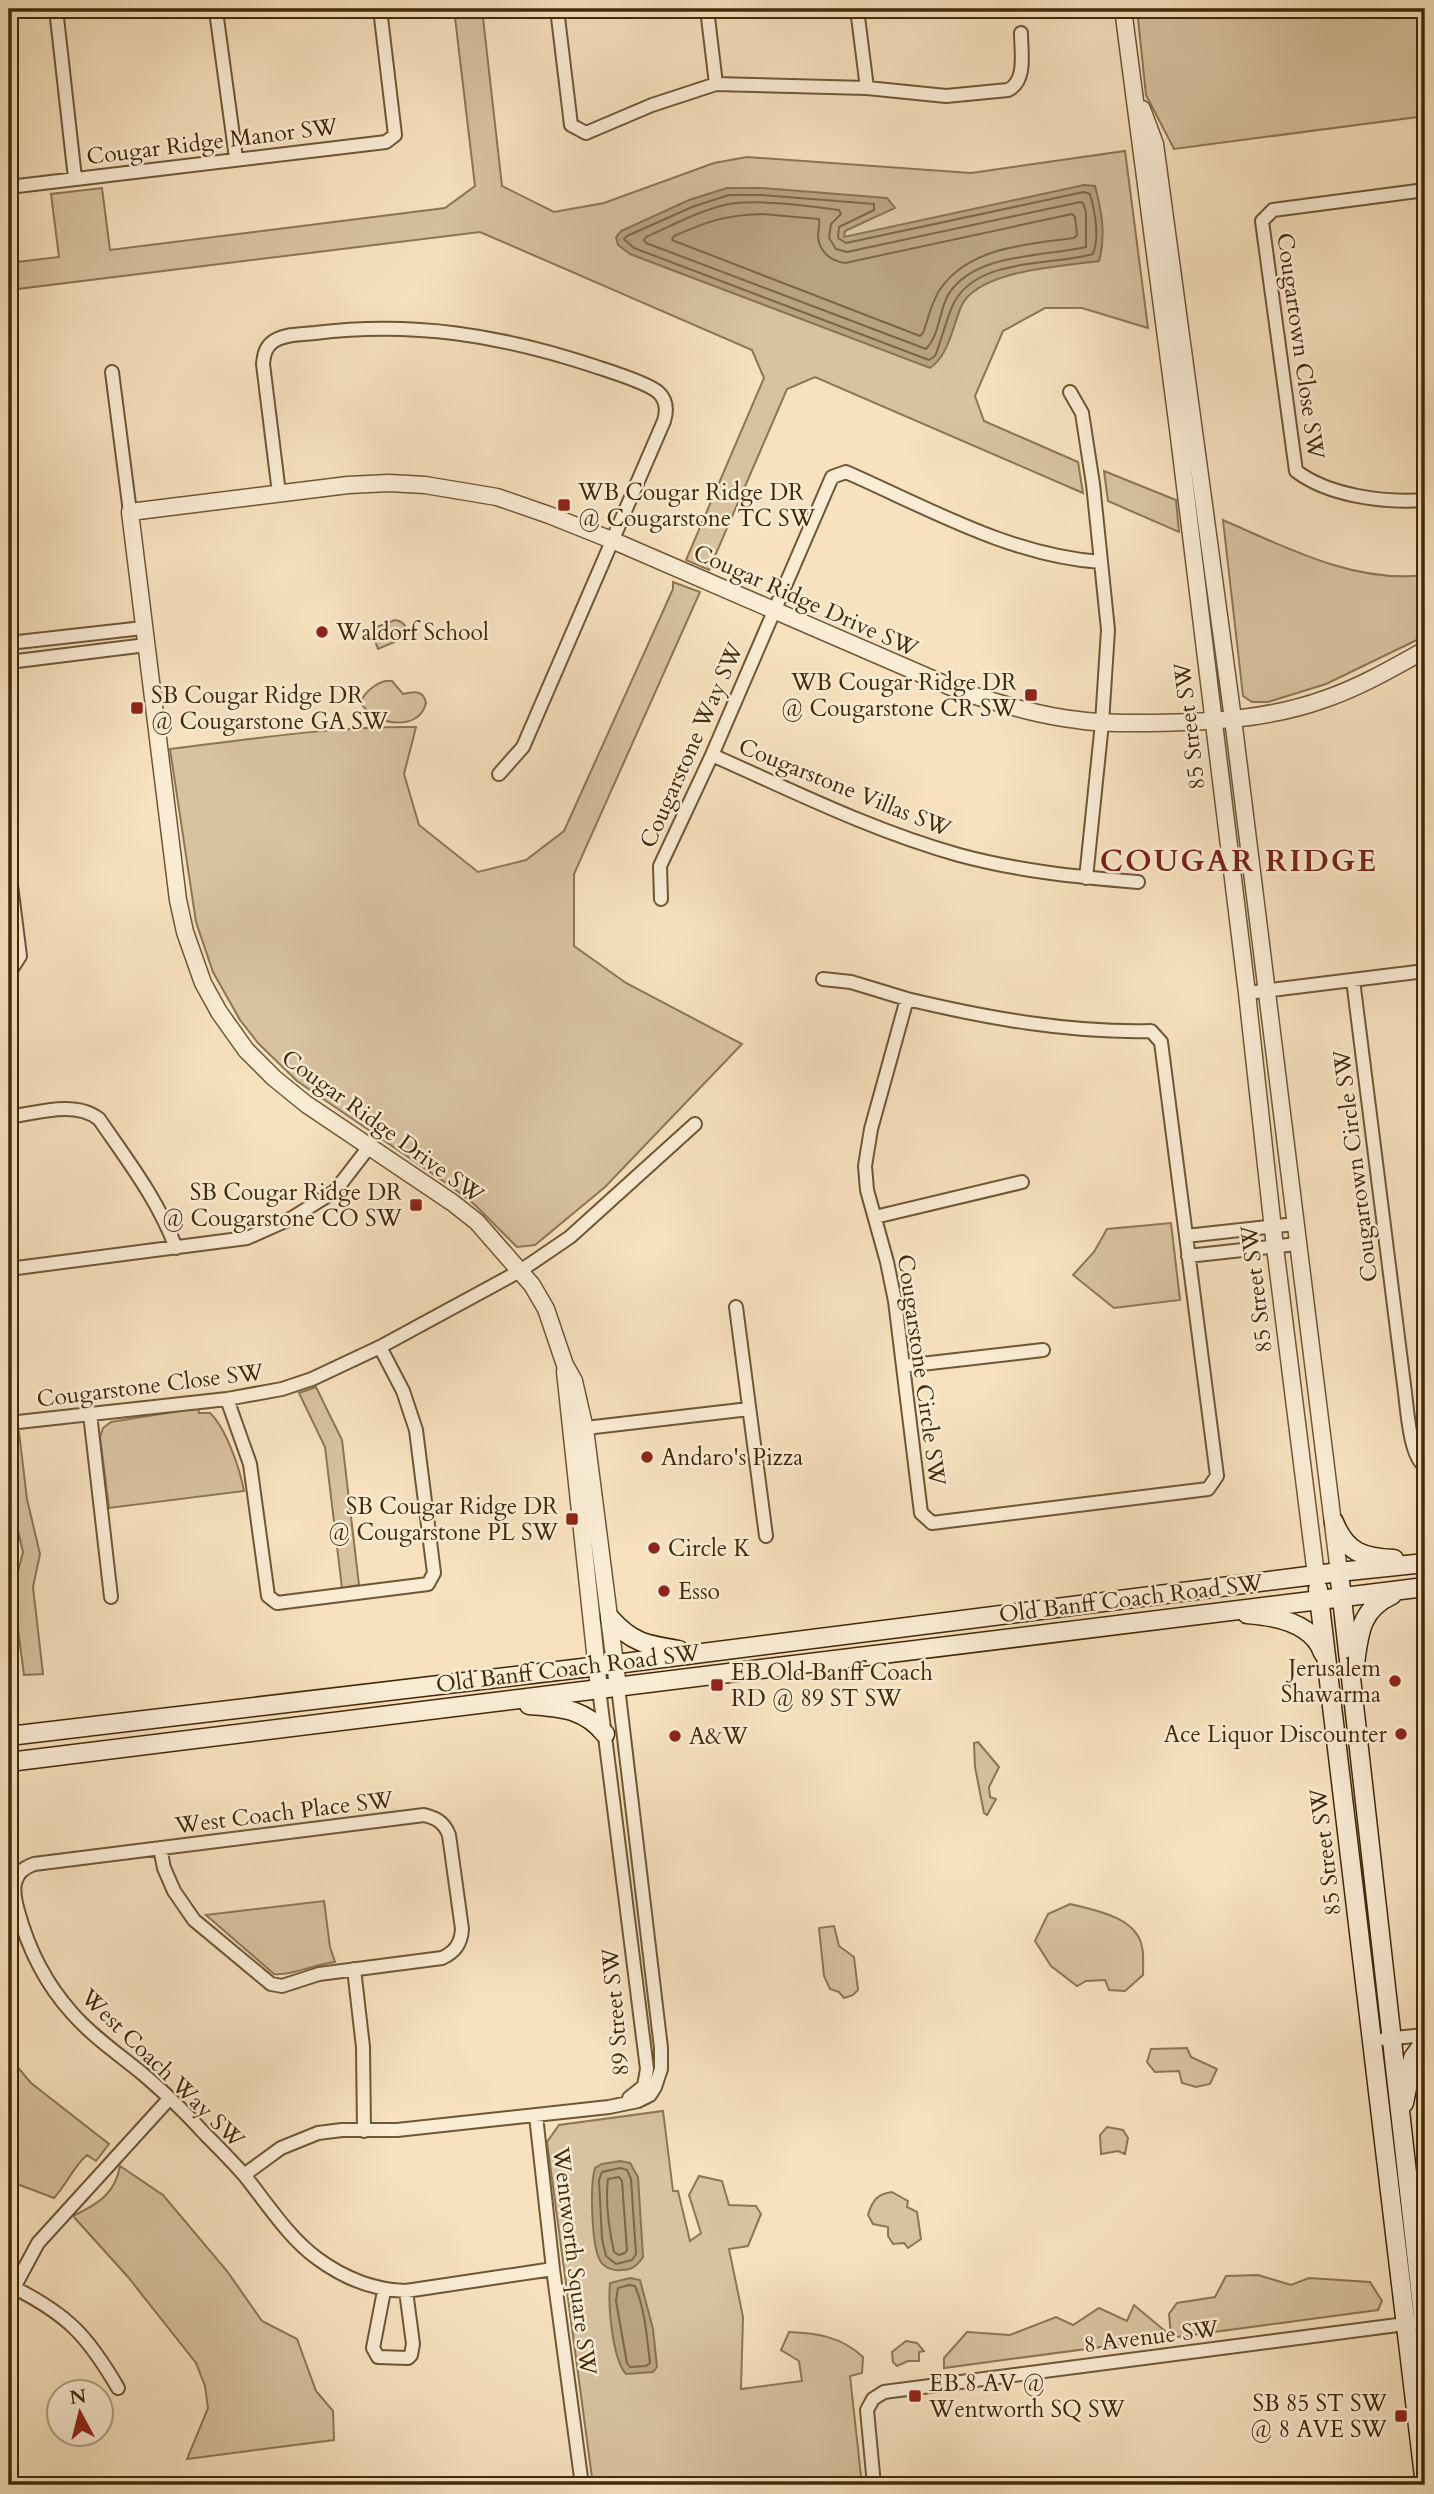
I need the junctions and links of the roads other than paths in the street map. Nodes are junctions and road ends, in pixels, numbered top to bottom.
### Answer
1 (56, 9) edge
2 (380, 9) edge
3 (557, 9) edge
4 (707, 9) edge
5 (857, 9) edge
6 (1123, 9) edge
7 (216, 11) dead end
8 (1021, 33) dead end
9 (716, 84) junction
10 (1134, 87) junction
11 (867, 88) junction
12 (236, 158) junction
13 (75, 178) junction
14 (9, 187) edge
15 (1425, 190) edge
16 (112, 372) dead end
17 (1070, 392) dead end
18 (279, 493) junction
19 (1425, 500) edge
20 (130, 512) junction
21 (614, 541) junction
22 (1101, 562) junction
23 (773, 612) junction
24 (143, 628) junction
25 (9, 643) edge
26 (145, 645) junction
27 (1425, 650) edge
28 (9, 662) edge
29 (1233, 719) junction
30 (1213, 722) junction
31 (1102, 723) junction
32 (712, 755) junction
33 (499, 774) dead end
34 (9, 869) edge
35 (1086, 878) junction
36 (1138, 882) dead end
37 (661, 899) dead end
38 (9, 968) edge
39 (1425, 971) edge
40 (823, 979) dead end
41 (1353, 980) junction
42 (1265, 991) junction
43 (1247, 993) junction
44 (907, 999) junction
45 (9, 1117) edge
46 (695, 1124) dead end
47 (369, 1147) junction
48 (1023, 1182) dead end
49 (875, 1217) junction
50 (1295, 1224) junction
51 (1273, 1226) junction
52 (1186, 1236) junction
53 (1297, 1244) junction
54 (1275, 1247) junction
55 (176, 1248) junction
56 (1188, 1256) junction
57 (9, 1269) edge
58 (520, 1271) junction
59 (736, 1307) dead end
60 (380, 1347) junction
61 (1043, 1350) dead end
62 (904, 1366) junction
63 (227, 1399) junction
64 (749, 1409) junction
65 (89, 1414) junction
66 (9, 1423) edge
67 (577, 1429) junction
68 (1425, 1466) edge
69 (587, 1517) junction
70 (1334, 1522) junction
71 (766, 1536) dead end
72 (1425, 1561) edge
73 (1339, 1572) junction
74 (1317, 1575) junction
75 (1416, 1588) edge
76 (111, 1597) dead end
77 (1342, 1597) junction
78 (1319, 1600) junction
79 (1209, 1612) junction
80 (610, 1618) junction
81 (699, 1654) junction
82 (1326, 1663) junction
83 (616, 1664) junction
84 (596, 1666) junction
85 (618, 1687) junction
86 (1352, 1688) junction
87 (599, 1689) junction
88 (495, 1702) junction
89 (605, 1734) junction
90 (9, 1736) edge
91 (9, 1762) edge
92 (633, 1812) junction
93 (615, 1814) junction
94 (160, 1848) junction
95 (646, 1928) junction
96 (630, 1930) junction
97 (354, 1969) junction
98 (1425, 2035) edge
99 (1391, 2039) junction
100 (1372, 2041) junction
101 (1425, 2041) edge
102 (646, 2092) junction
103 (169, 2099) junction
104 (536, 2116) junction
105 (1401, 2120) junction
106 (364, 2131) junction
107 (244, 2175) junction
108 (553, 2269) junction
109 (384, 2291) junction
110 (406, 2291) junction
111 (11, 2292) edge
112 (1405, 2324) junction
113 (1424, 2327) edge
114 (118, 2388) dead end
115 (582, 2485) edge
116 (874, 2485) edge
117 (1425, 2485) edge

1 - 13 street, Cougar Ridge Manor SW
2 - 12 street, Cougar Ridge Manor SW
3 - 9 street
4 - 9 street
5 - 11 street
6 - 10 street, 85 Street SW
7 - 12 street
8 - 11 street
9 - 11 street
10 - 29 street, 85 Street SW
10 - 30 street, 85 Street SW
12 - 13 street, Cougar Ridge Manor SW
13 - 14 street
15 - 19 street, Cougartown Close SW
16 - 20 street
17 - 22 street
18 - 20 street, Cougar Ridge Drive SW
18 - 21 street, Cougar Ridge Drive SW
18 - 21 street
20 - 24 street, Cougar Ridge Drive SW
21 - 23 street, Cougar Ridge Drive SW
21 - 33 street
22 - 23 street, Cougarstone Way SW
22 - 31 street
23 - 31 street, Cougar Ridge Drive SW
23 - 32 street, Cougarstone Way SW
24 - 25 street
24 - 26 street, Cougar Ridge Drive SW
26 - 28 street
26 - 47 street, Cougar Ridge Drive SW
27 - 29 street, Cougar Ridge Drive SW
29 - 30 street, Cougar Ridge Drive SW
29 - 42 street, 85 Street SW
30 - 31 street, Cougar Ridge Drive SW
30 - 43 street, 85 Street SW
31 - 35 street
32 - 35 street, Cougarstone Villas SW
32 - 37 street, Cougarstone Way SW
34 - 38 street
35 - 36 street, Cougarstone Villas SW
39 - 41 street
40 - 44 street
41 - 42 street
41 - 68 street, Cougartown Circle SW
42 - 43 street
42 - 50 street, 85 Street SW
43 - 51 street, 85 Street SW
44 - 49 street, Cougarstone Circle SW
44 - 52 street, Cougarstone Circle SW
45 - 55 street
46 - 58 street, Cougarstone Close SW
47 - 55 street
47 - 58 street, Cougar Ridge Drive SW
48 - 49 street
49 - 62 street, Cougarstone Circle SW
50 - 51 street
50 - 53 street, 85 Street SW
51 - 52 street
51 - 54 street, 85 Street SW
52 - 56 street, Cougarstone Circle SW
53 - 54 street
53 - 70 street, 85 Street SW
54 - 56 street
54 - 74 street, 85 Street SW
55 - 57 street
56 - 62 street, Cougarstone Circle SW
58 - 60 street, Cougarstone Close SW
58 - 67 street, Cougar Ridge Drive SW
59 - 64 street
60 - 63 street, Cougarstone Close SW
60 - 63 street
61 - 62 street
63 - 65 street, Cougarstone Close SW
64 - 67 street
64 - 71 street
65 - 66 street, Cougarstone Close SW
65 - 76 street
67 - 69 street, Cougar Ridge Drive SW
69 - 80 street, Cougar Ridge Drive SW
69 - 84 street, Cougar Ridge Drive SW
70 - 72 main road
70 - 73 street, 85 Street SW
72 - 73 main road, Old Banff Coach Road SW
73 - 74 main road, Old Banff Coach Road SW
73 - 77 main road, 85 Street SW
74 - 78 main road, 85 Street SW
74 - 81 main road, Old Banff Coach Road SW
75 - 77 main road, Old Banff Coach Road SW
75 - 86 main road
77 - 78 main road, Old Banff Coach Road SW
77 - 86 main road, 85 Street SW
78 - 79 main road, Old Banff Coach Road SW
78 - 82 main road, 85 Street SW
79 - 82 main road
79 - 85 main road, Old Banff Coach Road SW
80 - 81 main road
80 - 83 street, Cougar Ridge Drive SW
81 - 83 main road, Old Banff Coach Road SW
82 - 100 main road, 85 Street SW
83 - 84 main road, Old Banff Coach Road SW
83 - 85 street, 89 Street SW
84 - 87 street, Cougar Ridge Drive SW
84 - 90 main road, Old Banff Coach Road SW
85 - 87 main road, Old Banff Coach Road SW
85 - 92 street, 89 Street SW
86 - 99 main road, 85 Street SW
87 - 88 main road, Old Banff Coach Road SW
87 - 89 street, 89 Street SW
88 - 89 main road
88 - 91 main road, Old Banff Coach Road SW
89 - 93 street, 89 Street SW
92 - 93 street
92 - 95 street, 89 Street SW
93 - 96 street, 89 Street SW
94 - 97 street, West Coach Place SW
94 - 97 street, West Coach Place SW
94 - 103 street, West Coach Way SW
95 - 96 street, 89 Street SW
95 - 102 street, 89 Street SW
96 - 102 street, 89 Street SW
97 - 106 street
98 - 99 street
99 - 100 street
99 - 105 main road, 85 Street SW
100 - 112 main road, 85 Street SW
101 - 105 main road
102 - 104 street, Wentworth Square SW
103 - 107 street, West Coach Way SW
103 - 111 street
104 - 106 street
104 - 108 street, Wentworth Square SW
105 - 113 main road, 85 Street SW
106 - 107 street
107 - 109 street, West Coach Way SW
108 - 110 street, West Coach Way SW
108 - 115 street, Wentworth Square SW
109 - 110 street, West Coach Way SW
109 - 110 street
111 - 114 street
112 - 113 street, 8 Avenue SW
112 - 116 street, 8 Avenue SW
112 - 117 main road, 85 Street SW

